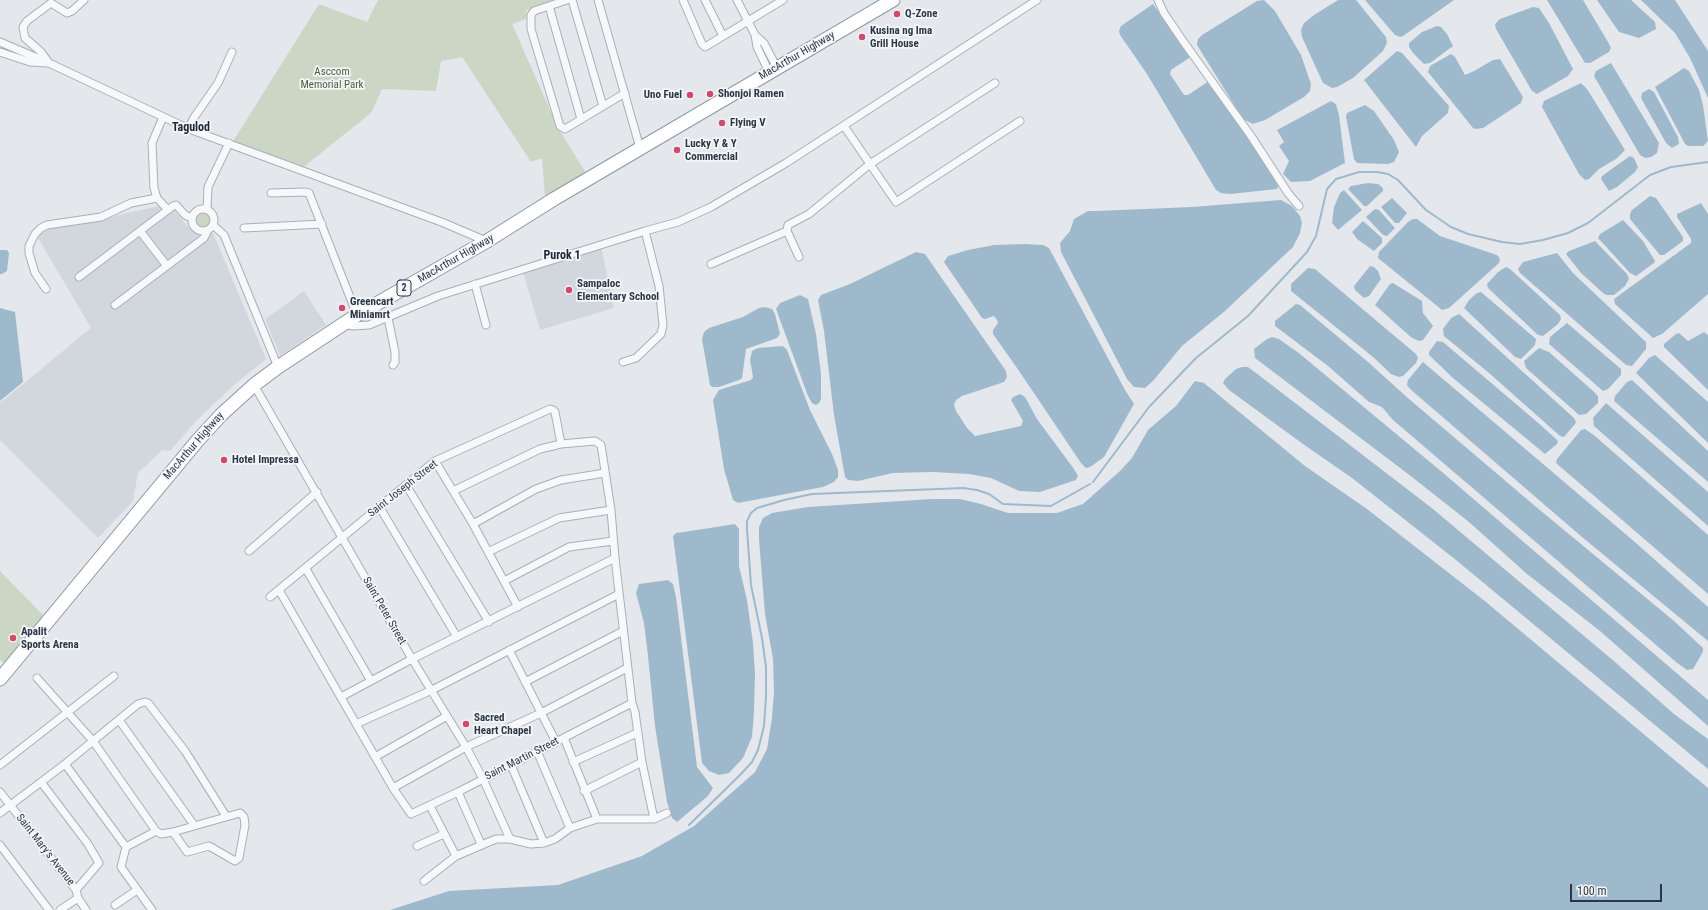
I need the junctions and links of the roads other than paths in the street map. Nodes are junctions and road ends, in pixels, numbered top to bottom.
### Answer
1 (84, 0) edge
2 (567, 0) edge
3 (572, 0) edge
4 (598, 0) edge
5 (683, 0) edge
6 (704, 0) edge
7 (737, 0) edge
8 (783, 0) edge
9 (893, 0) edge
10 (1037, 0) edge
11 (1158, 0) edge
12 (53, 1) edge
13 (771, 3) edge
14 (549, 6) junction
15 (748, 21) junction
16 (723, 36) junction
17 (0, 42) edge
18 (0, 52) edge
19 (232, 52) dead end
20 (49, 63) junction
21 (773, 70) junction
22 (995, 83) dead end
23 (625, 93) junction
24 (603, 106) junction
25 (163, 117) junction
26 (581, 119) junction
27 (1020, 121) dead end
28 (844, 126) junction
29 (189, 129) junction
30 (229, 143) junction
31 (640, 148) junction
32 (870, 164) junction
33 (271, 193) dead end
34 (157, 198) junction
35 (1299, 206) dead end
36 (207, 209) junction
37 (168, 210) junction
38 (192, 218) junction
39 (322, 224) junction
40 (211, 227) junction
41 (244, 228) dead end
42 (645, 230) junction
43 (140, 231) junction
44 (787, 231) junction
45 (488, 241) junction
46 (799, 257) dead end
47 (711, 264) dead end
48 (166, 266) junction
49 (79, 277) dead end
50 (475, 284) junction
51 (46, 289) dead end
52 (115, 305) dead end
53 (357, 315) junction
54 (388, 318) junction
55 (343, 324) junction
56 (486, 326) dead end
57 (623, 362) dead end
58 (393, 365) dead end
59 (278, 367) junction
60 (254, 385) junction
61 (561, 444) junction
62 (435, 461) junction
63 (605, 473) junction
64 (406, 484) junction
65 (317, 492) junction
66 (453, 492) junction
67 (379, 506) junction
68 (611, 510) junction
69 (473, 524) junction
70 (343, 538) junction
71 (614, 541) junction
72 (249, 551) dead end
73 (488, 552) junction
74 (615, 558) junction
75 (306, 568) junction
76 (504, 581) junction
77 (279, 590) junction
78 (619, 594) junction
79 (270, 597) dead end
80 (518, 607) junction
81 (489, 622) junction
82 (623, 631) junction
83 (457, 637) junction
84 (509, 650) junction
85 (412, 659) junction
86 (627, 668) junction
87 (114, 676) dead end
88 (37, 678) dead end
89 (0, 679) edge
90 (371, 681) junction
91 (525, 682) junction
92 (432, 690) junction
93 (341, 697) junction
94 (632, 703) junction
95 (68, 713) junction
96 (541, 713) junction
97 (447, 716) junction
98 (120, 720) junction
99 (356, 724) junction
100 (637, 733) junction
101 (564, 738) junction
102 (93, 741) junction
103 (556, 742) junction
104 (466, 747) junction
105 (538, 751) junction
106 (375, 758) junction
107 (573, 762) junction
108 (642, 762) junction
109 (65, 764) junction
110 (0, 765) edge
111 (511, 765) junction
112 (483, 780) junction
113 (41, 782) junction
114 (393, 788) junction
115 (584, 791) junction
116 (0, 792) edge
117 (458, 792) junction
118 (10, 805) junction
119 (430, 806) junction
120 (0, 813) edge
121 (667, 813) dead end
122 (226, 816) junction
123 (597, 819) junction
124 (654, 819) junction
125 (194, 825) junction
126 (570, 828) junction
127 (156, 831) junction
128 (173, 832) junction
129 (444, 834) junction
130 (510, 839) junction
131 (544, 843) junction
132 (481, 844) junction
133 (0, 845) edge
134 (417, 846) dead end
135 (126, 847) junction
136 (456, 856) junction
137 (424, 881) dead end
138 (76, 890) junction
139 (137, 890) junction
140 (78, 898) junction
141 (115, 905) dead end
142 (49, 910) edge
143 (60, 910) edge
144 (86, 910) edge
145 (152, 910) edge

1 - 12 street
2 - 14 street
3 - 24 street
4 - 23 street
5 - 16 street
6 - 16 street
7 - 15 street
8 - 13 street
9 - 21 highway, MacArthur Highway / 2
10 - 28 street
11 - 35 street
12 - 20 street
13 - 15 street
14 - 26 street
14 - 26 street
15 - 16 street
15 - 21 street
17 - 20 street
18 - 20 street
19 - 29 street
20 - 25 street
21 - 31 highway, MacArthur Highway / 2
22 - 32 street
23 - 24 street
23 - 31 street
24 - 26 street
25 - 29 street
25 - 34 street
27 - 32 street
28 - 32 street
28 - 42 street
29 - 30 street
30 - 36 street
30 - 45 street
31 - 45 highway, MacArthur Highway / 2
32 - 44 street
33 - 39 street
34 - 37 street
34 - 51 street
36 - 38 street
36 - 40 street
37 - 38 street
37 - 43 street
38 - 40 street
39 - 41 street
39 - 53 street
40 - 48 street
40 - 59 street
42 - 50 street
42 - 57 street
43 - 48 street
43 - 49 street
44 - 46 street
44 - 47 street
45 - 53 highway, MacArthur Highway / 2
48 - 52 street
50 - 54 street
50 - 56 street
53 - 55 highway, MacArthur Highway / 2
54 - 55 street
54 - 58 street
55 - 59 highway, MacArthur Highway / 2
59 - 60 highway, MacArthur Highway / 2
60 - 65 street, Saint Peter Street
60 - 89 highway, MacArthur Highway / 2
61 - 62 street, Saint Joseph Street
61 - 63 street
61 - 66 street
62 - 64 street, Saint Joseph Street
62 - 66 street
63 - 68 street
63 - 69 street
64 - 67 street, Saint Joseph Street
64 - 81 street
65 - 70 street, Saint Peter Street
65 - 72 street
66 - 69 street
67 - 70 street, Saint Joseph Street
67 - 83 street
68 - 71 street
68 - 73 street
69 - 73 street
70 - 75 street, Saint Joseph Street
70 - 85 street, Saint Peter Street
71 - 74 street
71 - 76 street
73 - 76 street
74 - 78 street
74 - 80 street
75 - 77 street, Saint Joseph Street
75 - 90 street
76 - 80 street
77 - 79 street, Saint Joseph Street
77 - 93 street
78 - 82 street
78 - 84 street
80 - 81 street
81 - 83 street
82 - 86 street
82 - 91 street
83 - 85 street
84 - 91 street
84 - 92 street
85 - 90 street
85 - 92 street, Saint Peter Street
86 - 94 street
86 - 96 street
87 - 95 street
88 - 95 street
90 - 93 street
91 - 96 street
92 - 97 street, Saint Peter Street
92 - 99 street
93 - 99 street
94 - 100 street
94 - 101 street, Saint Martin Street
95 - 102 street
95 - 110 street
96 - 103 street
96 - 104 street
97 - 104 street, Saint Peter Street
97 - 106 street
98 - 102 street
98 - 122 street
98 - 125 street
99 - 106 street
100 - 107 street
100 - 108 street
101 - 103 street, Saint Martin Street
101 - 107 street
102 - 109 street
102 - 127 street
103 - 105 street, Saint Martin Street
104 - 112 street, Saint Peter Street
104 - 114 street
105 - 111 street, Saint Martin Street
105 - 126 street
106 - 114 street
107 - 115 street
108 - 115 street
108 - 124 street
109 - 113 street
109 - 135 street
111 - 112 street, Saint Martin Street
111 - 131 street
112 - 117 street, Saint Martin Street
112 - 130 street, Saint Peter Street
113 - 118 street
113 - 138 street
114 - 119 street, Saint Martin Street
115 - 123 street
116 - 118 street, Saint Mary's Avenue
117 - 119 street, Saint Martin Street
117 - 132 street
118 - 120 street
118 - 138 street, Saint Mary's Avenue
119 - 129 street
121 - 124 street
122 - 125 street
122 - 128 street
123 - 124 street
123 - 126 street
125 - 128 street
126 - 131 street
127 - 128 street
127 - 135 street
129 - 134 street
129 - 136 street
130 - 131 street
130 - 132 street
132 - 136 street
133 - 142 street
135 - 139 street
136 - 137 street
138 - 140 street, Saint Mary's Avenue
139 - 141 street
139 - 145 street
140 - 143 street
140 - 144 street, Saint Mary's Avenue

